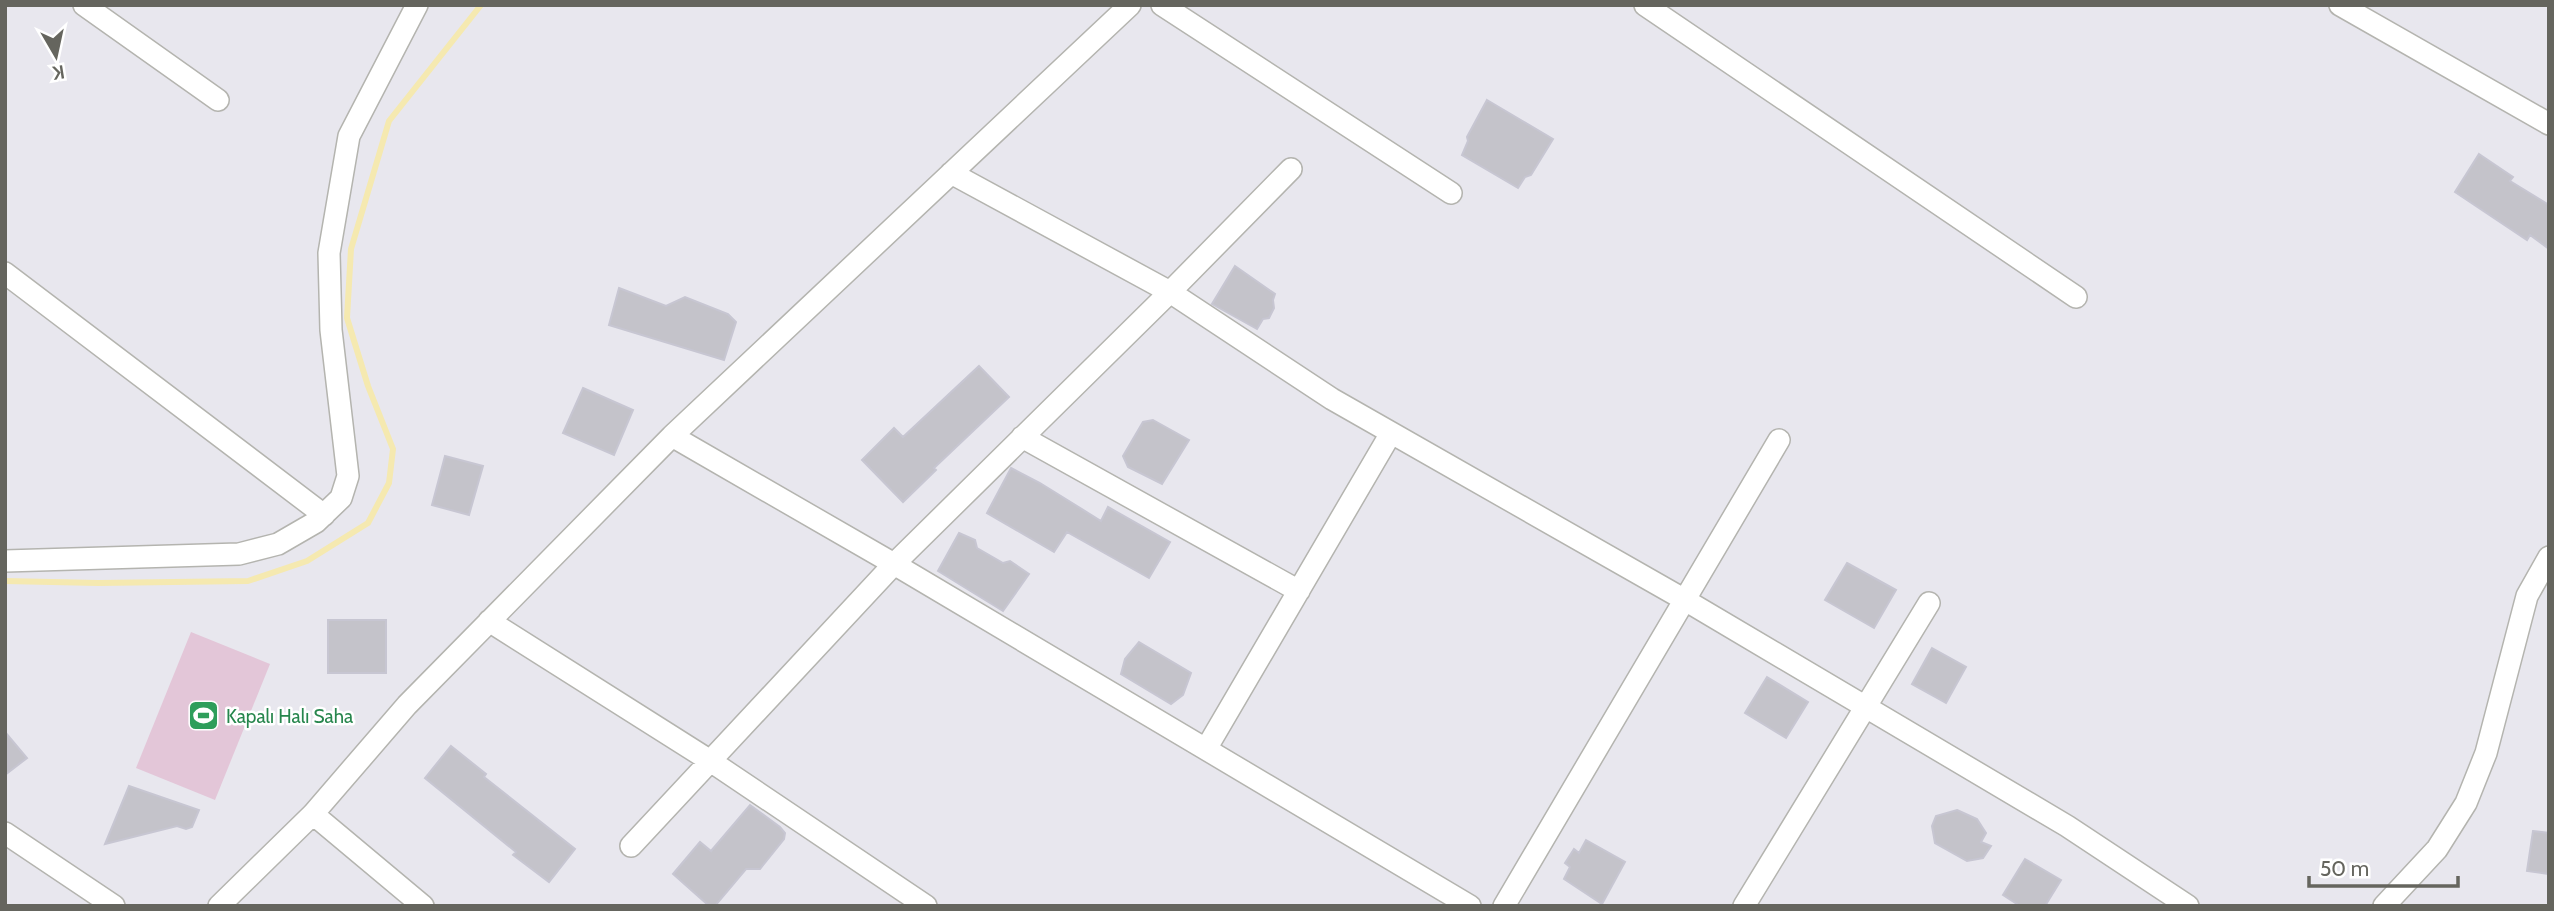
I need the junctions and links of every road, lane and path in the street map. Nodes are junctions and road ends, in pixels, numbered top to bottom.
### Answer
1 (85, 5) edge
2 (417, 5) edge
3 (1130, 5) edge
4 (1163, 5) edge
5 (1645, 5) edge
6 (2340, 5) edge
7 (218, 100) dead end
8 (2549, 124) edge
9 (1291, 169) dead end
10 (951, 173) junction
11 (1451, 193) dead end
12 (5, 273) edge
13 (1170, 292) junction
14 (2076, 297) dead end
15 (1391, 433) junction
16 (672, 436) junction
17 (1023, 437) junction
18 (1779, 440) dead end
19 (324, 514) junction
20 (2549, 558) edge
21 (5, 561) edge
22 (894, 564) junction
23 (1298, 591) junction
24 (1685, 600) junction
25 (1928, 603) dead end
26 (489, 621) junction
27 (1864, 707) junction
28 (1206, 749) junction
29 (712, 762) junction
30 (313, 814) junction
31 (5, 833) edge
32 (631, 846) dead end
33 (114, 906) edge
34 (219, 906) edge
35 (423, 906) edge
36 (926, 906) edge
37 (1470, 906) edge
38 (1504, 906) edge
39 (1744, 906) edge
40 (2189, 906) edge
41 (2384, 906) edge

1 - 7 street
2 - 19 street
3 - 10 street
4 - 11 street
5 - 14 street
6 - 8 street
9 - 13 street
10 - 13 street
10 - 16 street
12 - 19 street
13 - 15 street
13 - 17 street
15 - 23 street
15 - 24 street
16 - 22 street
16 - 26 street
17 - 22 street
17 - 23 street
18 - 24 street
19 - 21 street
20 - 41 street
22 - 28 street
22 - 29 street
23 - 28 street
24 - 27 street
24 - 38 street
25 - 27 street
26 - 29 street
26 - 30 street
27 - 39 street
27 - 40 street
28 - 37 street
29 - 32 street
29 - 36 street
30 - 34 street
30 - 35 street
31 - 33 street

